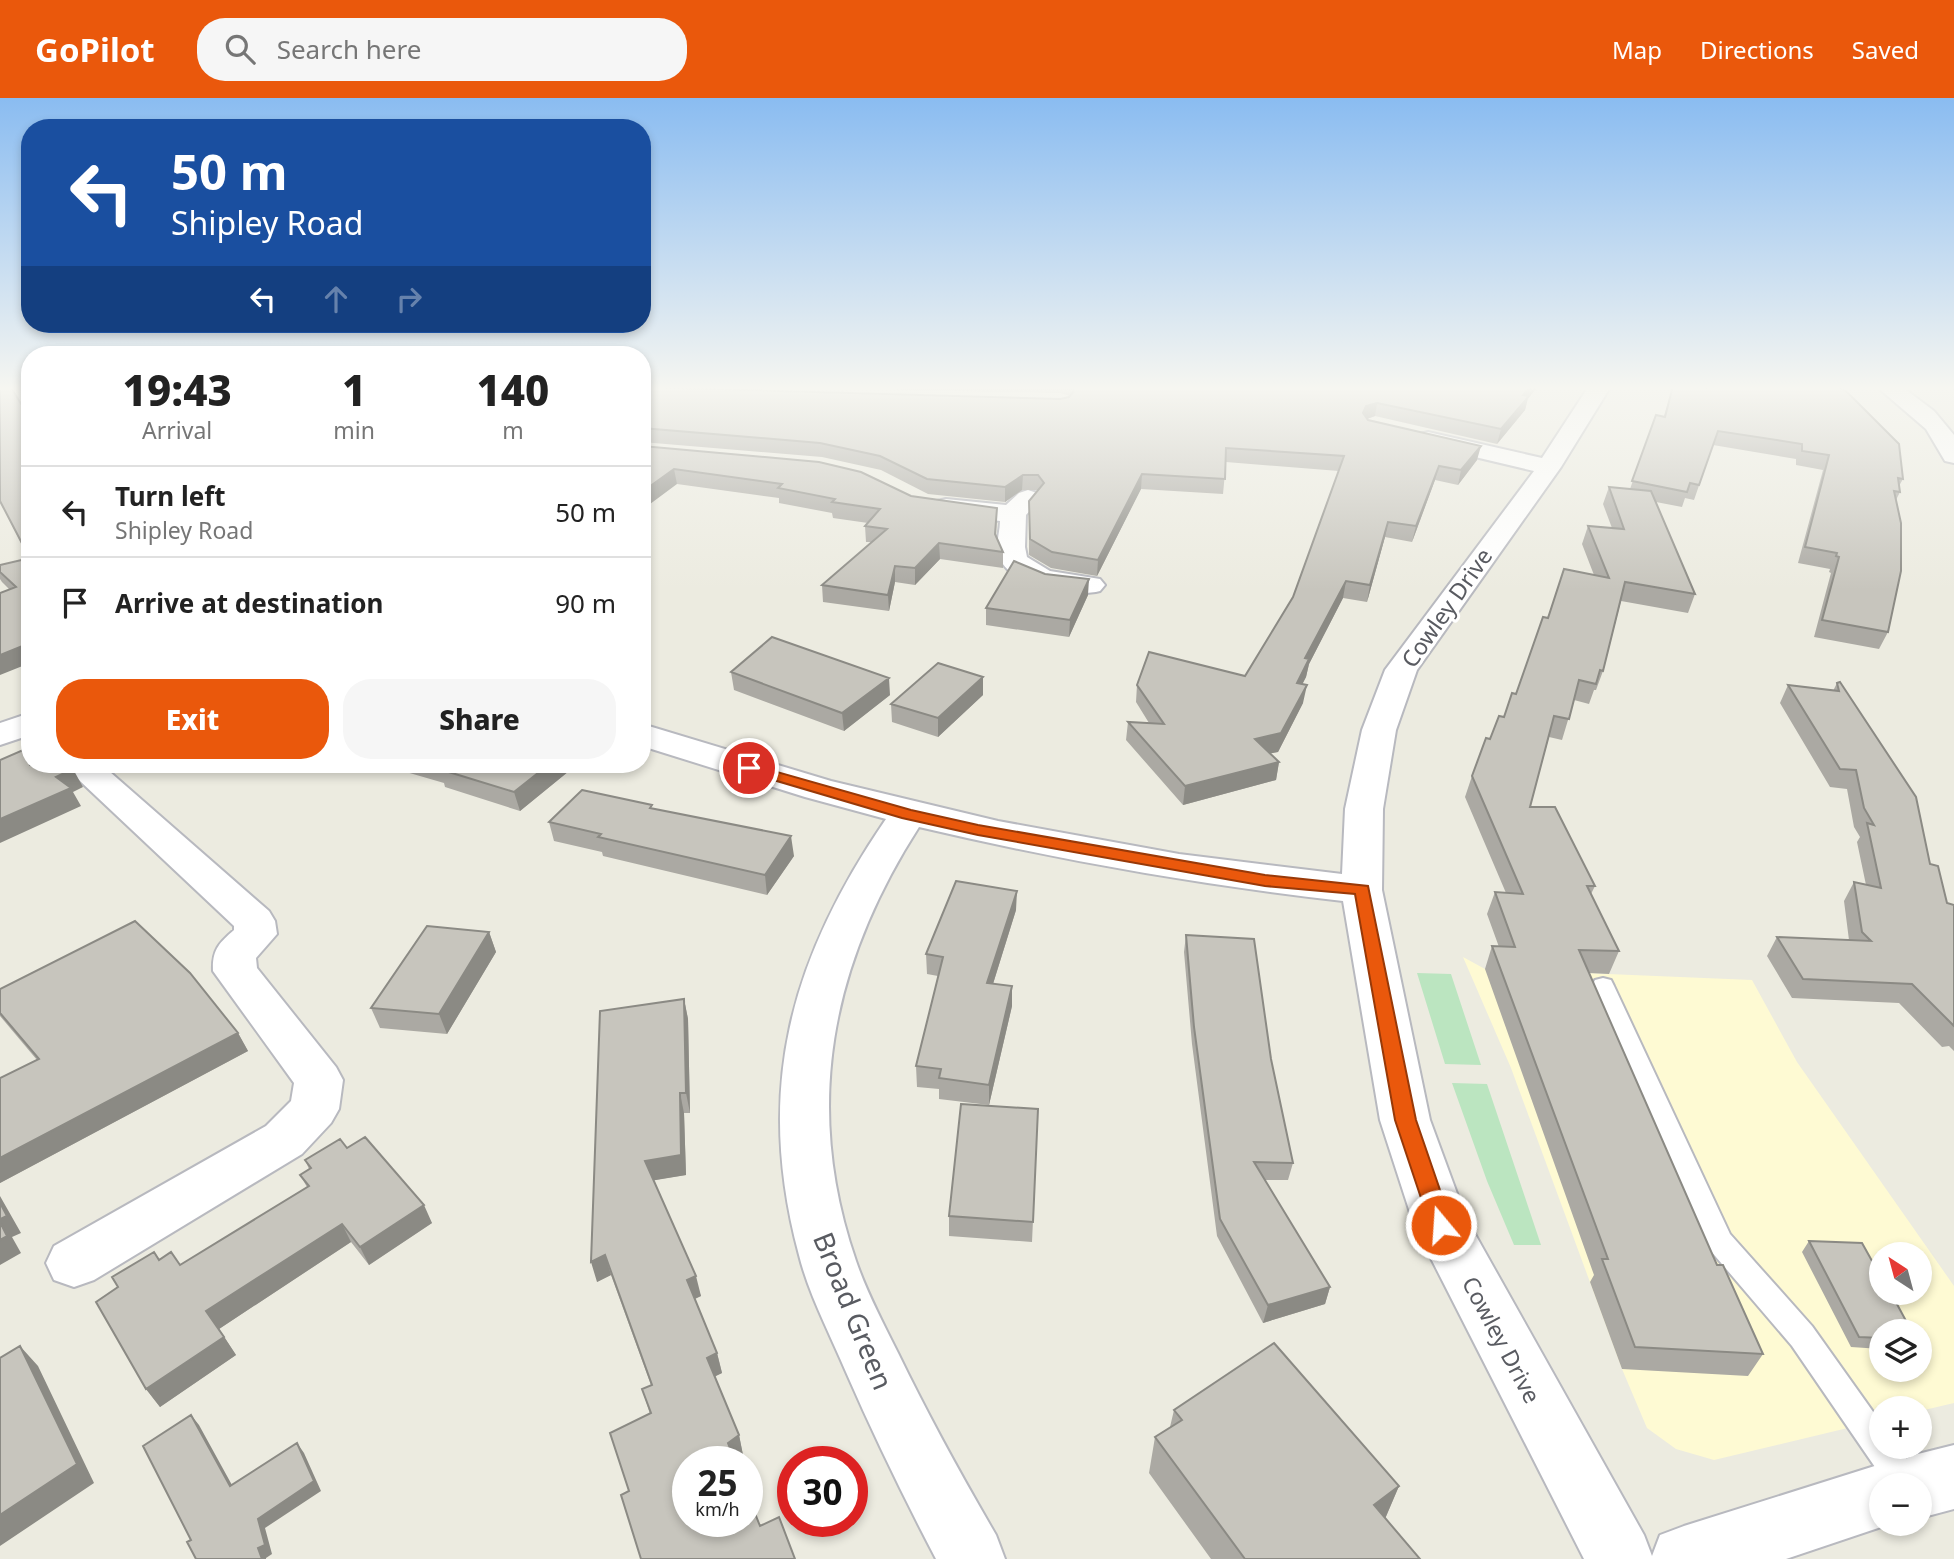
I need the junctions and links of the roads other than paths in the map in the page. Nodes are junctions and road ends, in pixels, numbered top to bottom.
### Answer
1 (1494, 454) edge
2 (1557, 454) edge
3 (1549, 467) junction
4 (921, 504) edge
5 (1090, 586) dead end
6 (21, 727) edge
7 (0, 735) edge
8 (651, 737) edge
9 (90, 773) edge
10 (908, 814) junction
11 (1362, 890) junction
12 (1603, 986) dead end
13 (74, 1263) dead end
14 (1898, 1473) edge
15 (1954, 1477) edge
16 (1932, 1482) edge
17 (1869, 1500) edge
18 (972, 1559) edge
19 (1620, 1559) edge
20 (1684, 1559) edge

1 - 3 street
2 - 3 street, Cowley Drive
3 - 11 street, Cowley Drive
4 - 5 street
6 - 7 street
8 - 10 street
9 - 13 street
10 - 11 street
10 - 18 street, Broad Green
11 - 19 street, Cowley Drive
12 - 14 lane
15 - 16 street
17 - 20 street

